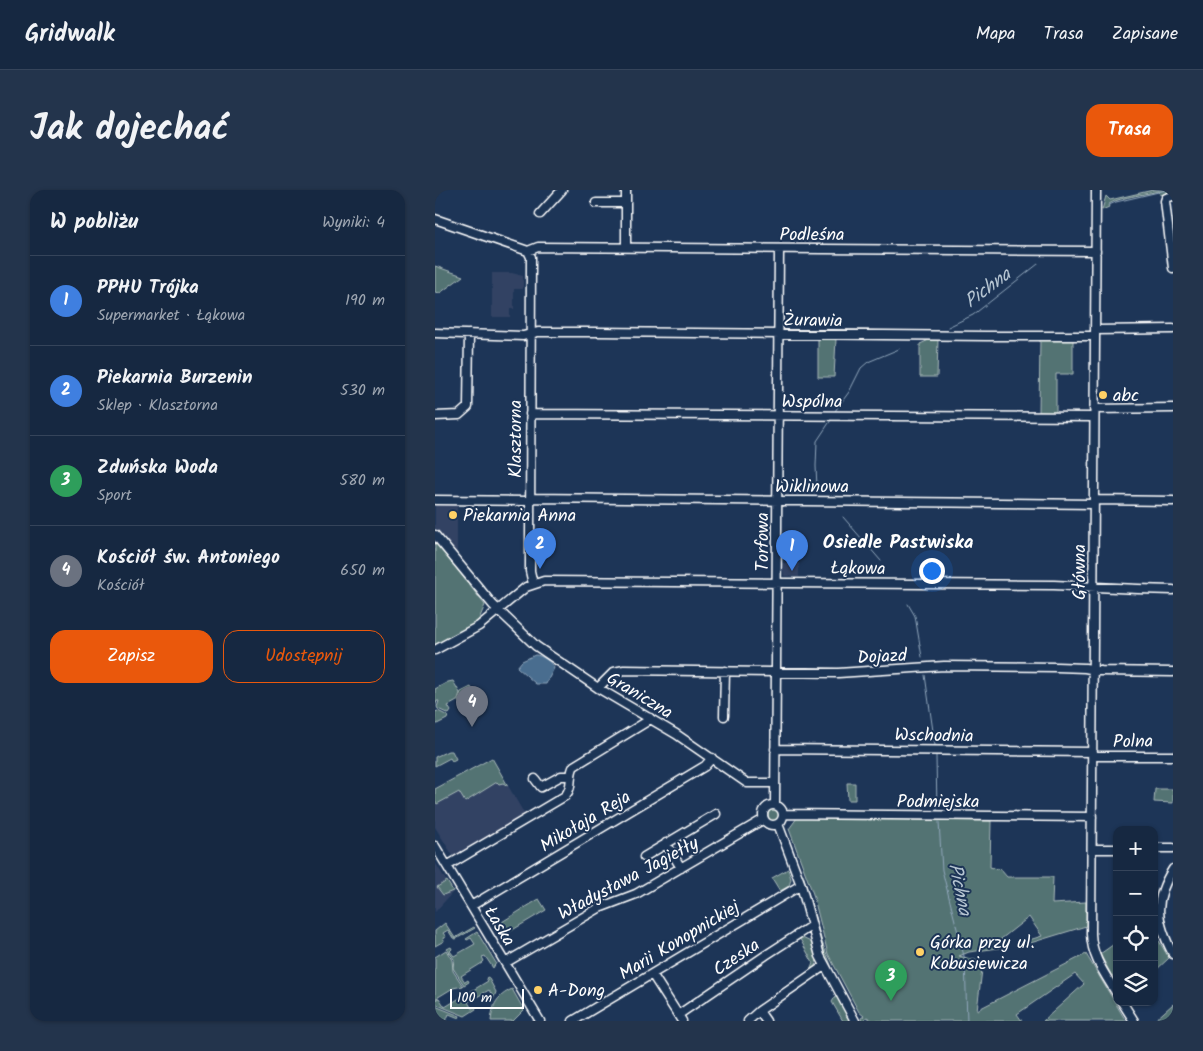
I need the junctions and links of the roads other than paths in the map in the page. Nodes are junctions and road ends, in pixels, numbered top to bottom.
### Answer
1 (562, 190) edge
2 (626, 190) edge
3 (1096, 190) edge
4 (1173, 196) edge
5 (596, 203) dead end
6 (626, 203) junction
7 (540, 214) dead end
8 (1170, 216) edge
9 (435, 220) edge
10 (626, 248) junction
11 (779, 249) junction
12 (528, 251) junction
13 (1096, 251) junction
14 (1173, 268) edge
15 (1173, 329) edge
16 (435, 333) edge
17 (1095, 333) junction
18 (469, 334) junction
19 (530, 334) junction
20 (778, 334) junction
21 (1173, 408) edge
22 (531, 414) junction
23 (1094, 414) junction
24 (435, 416) edge
25 (778, 416) junction
26 (435, 500) edge
27 (530, 500) junction
28 (1173, 501) edge
29 (777, 502) junction
30 (1094, 502) junction
31 (435, 535) edge
32 (777, 582) junction
33 (533, 584) junction
34 (1093, 587) junction
35 (1173, 590) edge
36 (498, 610) junction
37 (435, 650) edge
38 (1093, 670) junction
39 (725, 672) junction
40 (776, 672) junction
41 (1173, 672) edge
42 (598, 688) junction
43 (724, 716) dead end
44 (649, 718) junction
45 (775, 749) junction
46 (1093, 754) junction
47 (1173, 756) edge
48 (712, 758) junction
49 (571, 776) junction
50 (535, 779) dead end
51 (775, 784) junction
52 (775, 805) junction
53 (716, 814) dead end
54 (783, 814) junction
55 (1092, 817) junction
56 (764, 819) junction
57 (778, 824) junction
58 (666, 843) junction
59 (435, 846) edge
60 (1158, 848) edge
61 (1173, 848) edge
62 (1092, 849) junction
63 (1113, 849) edge
64 (643, 857) dead end
65 (447, 866) junction
66 (681, 868) junction
67 (1173, 869) edge
68 (801, 885) junction
69 (471, 906) junction
70 (811, 926) junction
71 (1173, 954) edge
72 (505, 963) junction
73 (824, 966) junction
74 (652, 974) junction
75 (1113, 988) edge
76 (1125, 1006) edge
77 (759, 1011) junction
78 (680, 1018) edge
79 (540, 1021) edge
80 (573, 1021) edge
81 (748, 1021) edge
82 (766, 1021) edge
83 (855, 1021) edge
84 (1134, 1021) edge

1 - 7 street
2 - 6 street
3 - 13 street, Główna
4 - 8 street
5 - 6 street
6 - 10 street
8 - 14 street
9 - 12 street
10 - 11 street, Podleśna
10 - 12 street, Podleśna
11 - 13 street, Podleśna
11 - 20 street, Torfowa
12 - 19 street, Klasztorna
13 - 17 street, Główna
15 - 17 street, Żurawia
16 - 18 street, Żurawia
17 - 20 street, Żurawia
17 - 23 street, Główna
18 - 19 street, Żurawia
18 - 24 street
19 - 20 street, Żurawia
19 - 22 street, Klasztorna
20 - 25 street, Torfowa
21 - 23 street, Wspólna
22 - 25 street, Wspólna
22 - 27 street, Klasztorna
23 - 25 street, Wspólna
23 - 30 street, Główna
25 - 29 street, Torfowa
26 - 27 street, Wiklinowa
27 - 29 street, Wiklinowa
27 - 33 street, Klasztorna
28 - 30 street, Wiklinowa
29 - 30 street, Wiklinowa
29 - 32 street, Torfowa
30 - 34 street, Główna
31 - 36 street, Graniczna
32 - 33 street, Łąkowa
32 - 34 street, Łąkowa
32 - 40 street, Torfowa
33 - 36 street
34 - 35 street, Łąkowa
34 - 38 street, Główna
36 - 37 street
36 - 42 street, Graniczna
38 - 40 street, Dojazd
38 - 41 street, Dojazd
38 - 46 street, Główna
39 - 40 street, Dojazd
39 - 42 street, Dojazd
39 - 43 street
40 - 45 street, Torfowa
42 - 44 street, Graniczna
44 - 48 street, Graniczna
44 - 49 street
45 - 46 street, Wschodnia
45 - 51 street, Torfowa
46 - 47 street, Polna
46 - 55 street, Główna
48 - 51 street, Graniczna
48 - 69 street, Mikołaja Reja
49 - 50 street
49 - 65 street
51 - 52 street, Torfowa
52 - 54 street
52 - 56 street
53 - 58 street
54 - 55 street, Podmiejska
54 - 57 street
55 - 62 street, Główna
56 - 57 street
56 - 66 street, Władysława Jagiełły
57 - 68 street
58 - 64 street
58 - 66 street
59 - 65 street, Łaska
60 - 61 street
62 - 63 street
62 - 75 street, Główna
65 - 69 street, Łaska
66 - 72 street, Władysława Jagiełły
67 - 71 street
68 - 70 street
68 - 74 street, Marii Konopnickiej
69 - 72 street, Łaska
70 - 73 street
70 - 78 street, Czeska
72 - 79 street, Łaska
73 - 77 street
73 - 83 street
74 - 78 street
74 - 80 street, Marii Konopnickiej
76 - 84 street
77 - 81 street
77 - 82 street

